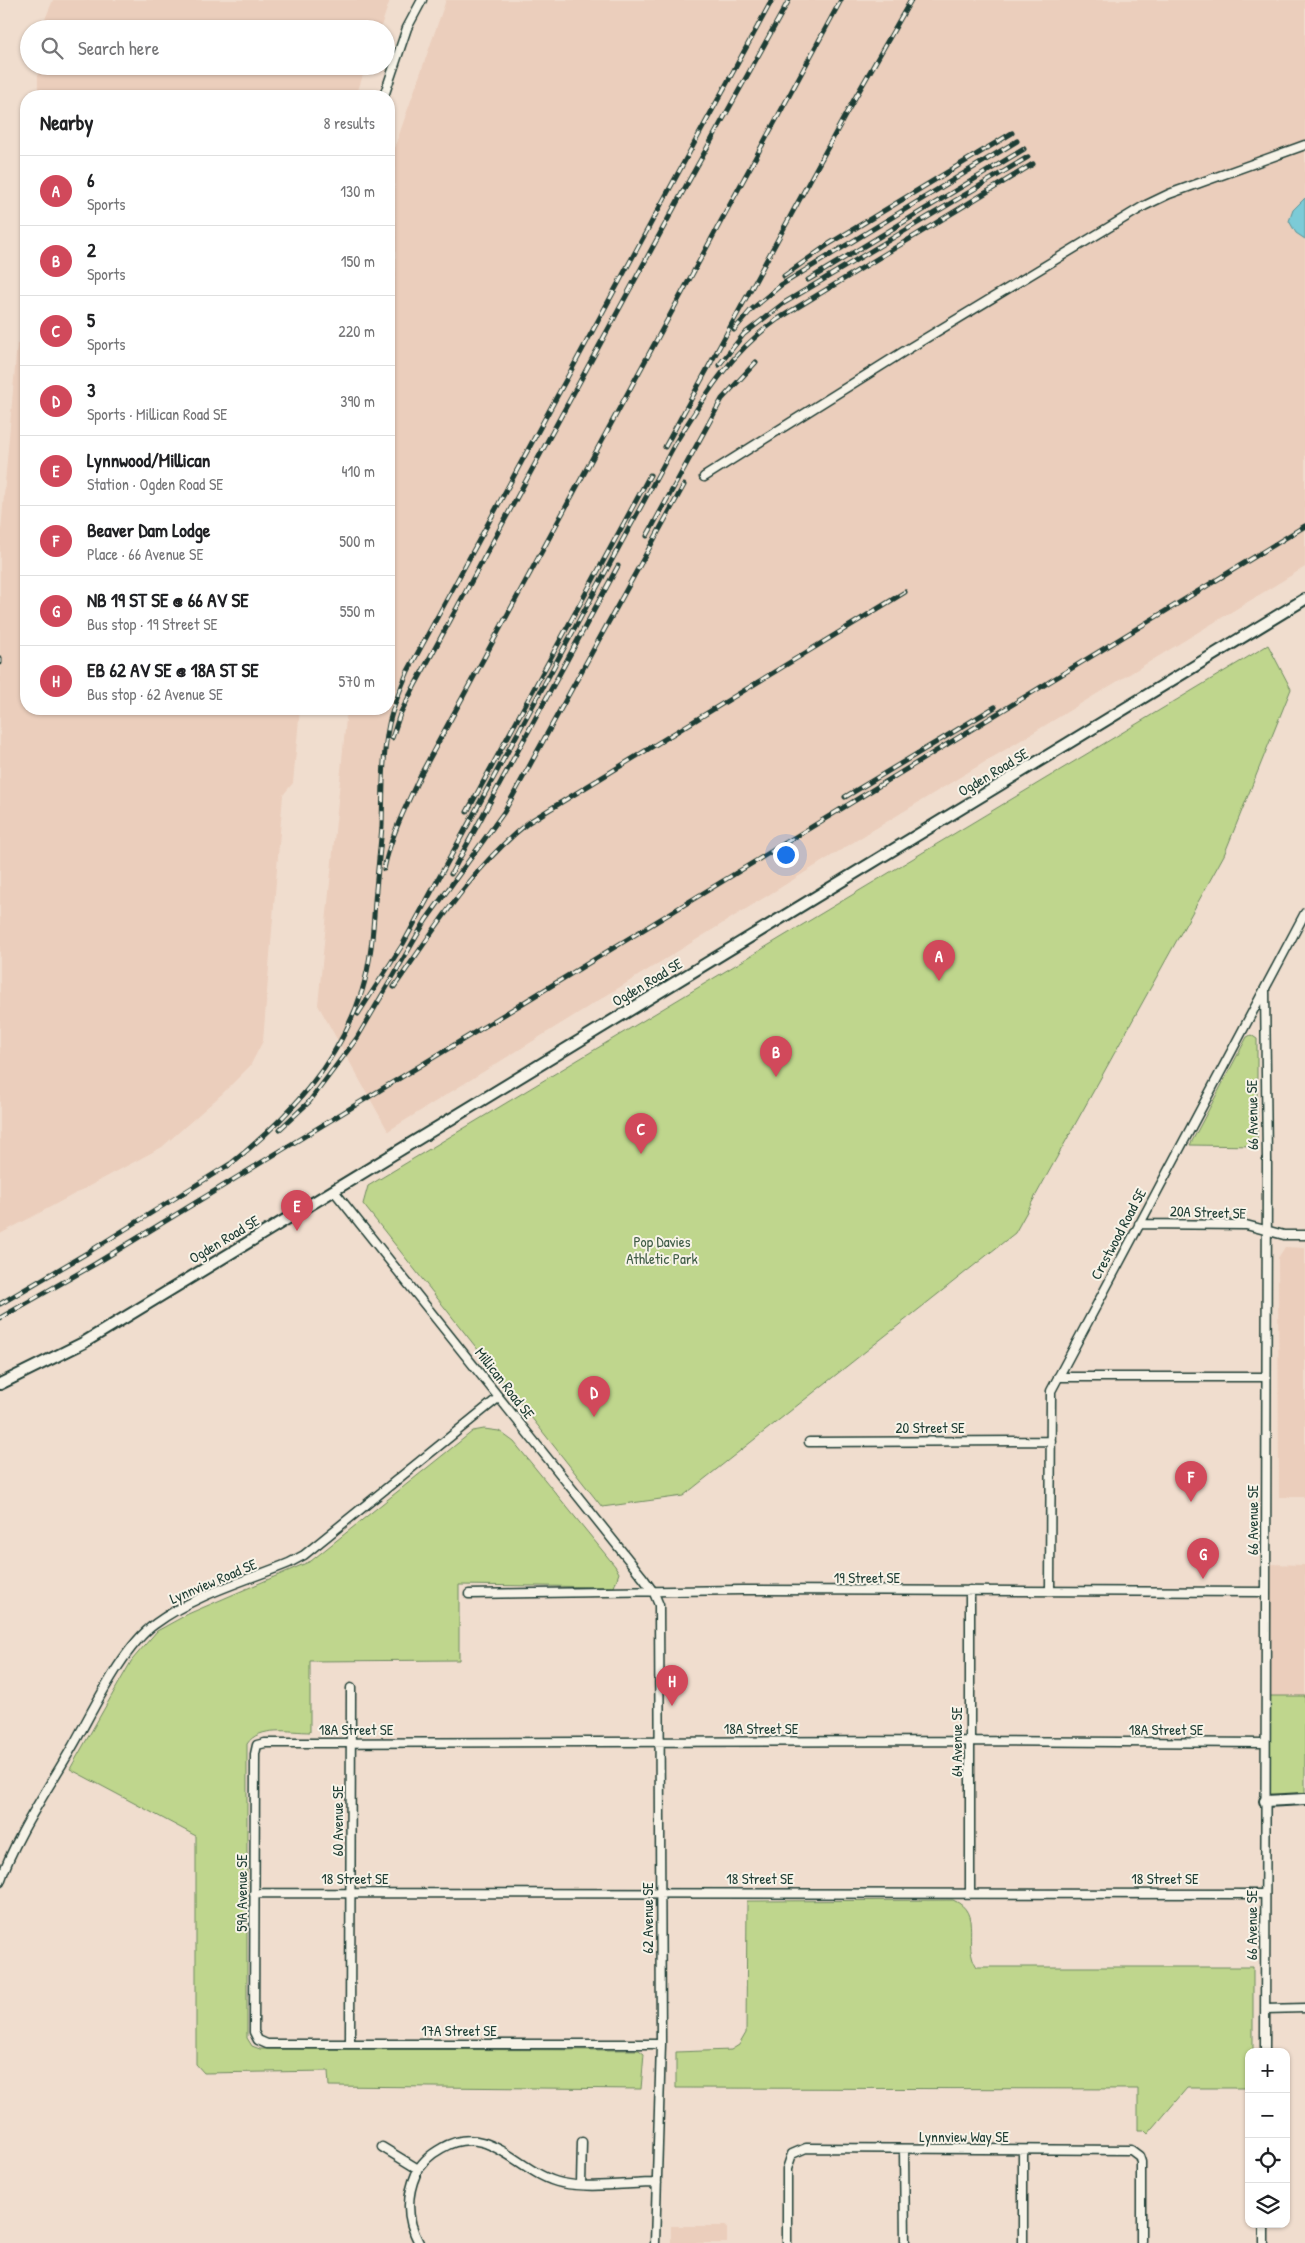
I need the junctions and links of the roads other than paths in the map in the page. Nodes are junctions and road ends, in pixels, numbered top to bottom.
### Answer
1 (422, 0) edge
2 (395, 63) edge
3 (391, 75) edge
4 (386, 90) edge
5 (1305, 145) edge
6 (704, 477) dead end
7 (1305, 599) edge
8 (1305, 913) edge
9 (1265, 989) junction
10 (334, 1190) junction
11 (1139, 1224) junction
12 (1266, 1230) junction
13 (1305, 1235) edge
14 (1058, 1377) junction
15 (1266, 1377) junction
16 (0, 1384) edge
17 (498, 1398) junction
18 (1051, 1441) junction
19 (808, 1442) dead end
20 (970, 1590) junction
21 (1050, 1591) junction
22 (1266, 1592) junction
23 (654, 1593) junction
24 (469, 1594) dead end
25 (350, 1688) dead end
26 (969, 1741) junction
27 (660, 1742) junction
28 (350, 1743) junction
29 (1265, 1743) junction
30 (257, 1745) joint
31 (1305, 1799) edge
32 (1265, 1801) junction
33 (0, 1882) edge
34 (254, 1893) junction
35 (350, 1893) junction
36 (660, 1893) junction
37 (970, 1893) junction
38 (1265, 1894) junction
39 (1305, 2008) edge
40 (1265, 2009) junction
41 (258, 2040) joint
42 (350, 2044) junction
43 (661, 2044) junction
44 (1265, 2048) edge
45 (582, 2142) dead end
46 (382, 2147) dead end
47 (904, 2150) junction
48 (1023, 2150) junction
49 (418, 2169) junction
50 (657, 2183) junction
51 (581, 2184) junction
52 (1264, 2228) edge
53 (419, 2243) edge
54 (656, 2243) edge
55 (787, 2243) edge
56 (905, 2243) edge
57 (1023, 2243) edge
58 (1141, 2243) edge
59 (1264, 2243) edge

1 - 2 street
3 - 4 street
5 - 6 street
7 - 10 street, Ogden Road SE
8 - 9 street, Crestwood Road SE
9 - 11 street, Crestwood Road SE
9 - 12 street, 66 Avenue SE
10 - 16 street, Ogden Road SE
10 - 17 street, Millican Road SE
11 - 12 street, 20A Street SE
11 - 14 street, Crestwood Road SE
12 - 13 street, 20A Street SE
12 - 15 street, 66 Avenue SE
14 - 15 street
14 - 18 street, Crestwood Road SE
15 - 22 street, 66 Avenue SE
17 - 23 street, Millican Road SE
17 - 33 street, Lynnview Road SE
18 - 19 street, 20 Street SE
18 - 21 street, Crestwood Road SE
20 - 21 street, 19 Street SE
20 - 23 street, 19 Street SE
20 - 26 street, 64 Avenue SE
21 - 22 street, 19 Street SE
22 - 29 street, 66 Avenue SE
23 - 24 street, 19 Street SE
23 - 27 street, 62 Avenue SE
25 - 28 street, 60 Avenue SE
26 - 27 street, 18A Street SE
26 - 29 street, 18A Street SE
26 - 37 street, 64 Avenue SE
27 - 28 street, 18A Street SE
27 - 36 street, 62 Avenue SE
28 - 30 street, 18A Street SE
28 - 35 street, 60 Avenue SE
29 - 32 street, 66 Avenue SE
30 - 34 street, 59A Avenue SE
31 - 32 street
32 - 38 street, 66 Avenue SE
34 - 35 street, 18 Street SE
34 - 41 street, 59A Avenue SE
35 - 36 street, 18 Street SE
35 - 42 street, 60 Avenue SE
36 - 37 street, 18 Street SE
36 - 43 street, 62 Avenue SE
37 - 38 street, 18 Street SE
38 - 40 street, 66 Avenue SE
39 - 40 street
40 - 44 street, 66 Avenue SE
41 - 42 street, 17A Street SE
42 - 43 street, 17A Street SE
43 - 50 street, 62 Avenue SE
45 - 51 street
46 - 49 street
47 - 48 street, Lynnview Way SE
47 - 55 street, Lynnview Way SE
47 - 56 street
48 - 57 street
48 - 58 street, Lynnview Way SE
49 - 51 street
49 - 53 street
50 - 51 street
50 - 54 street, 62 Avenue SE
52 - 59 street

